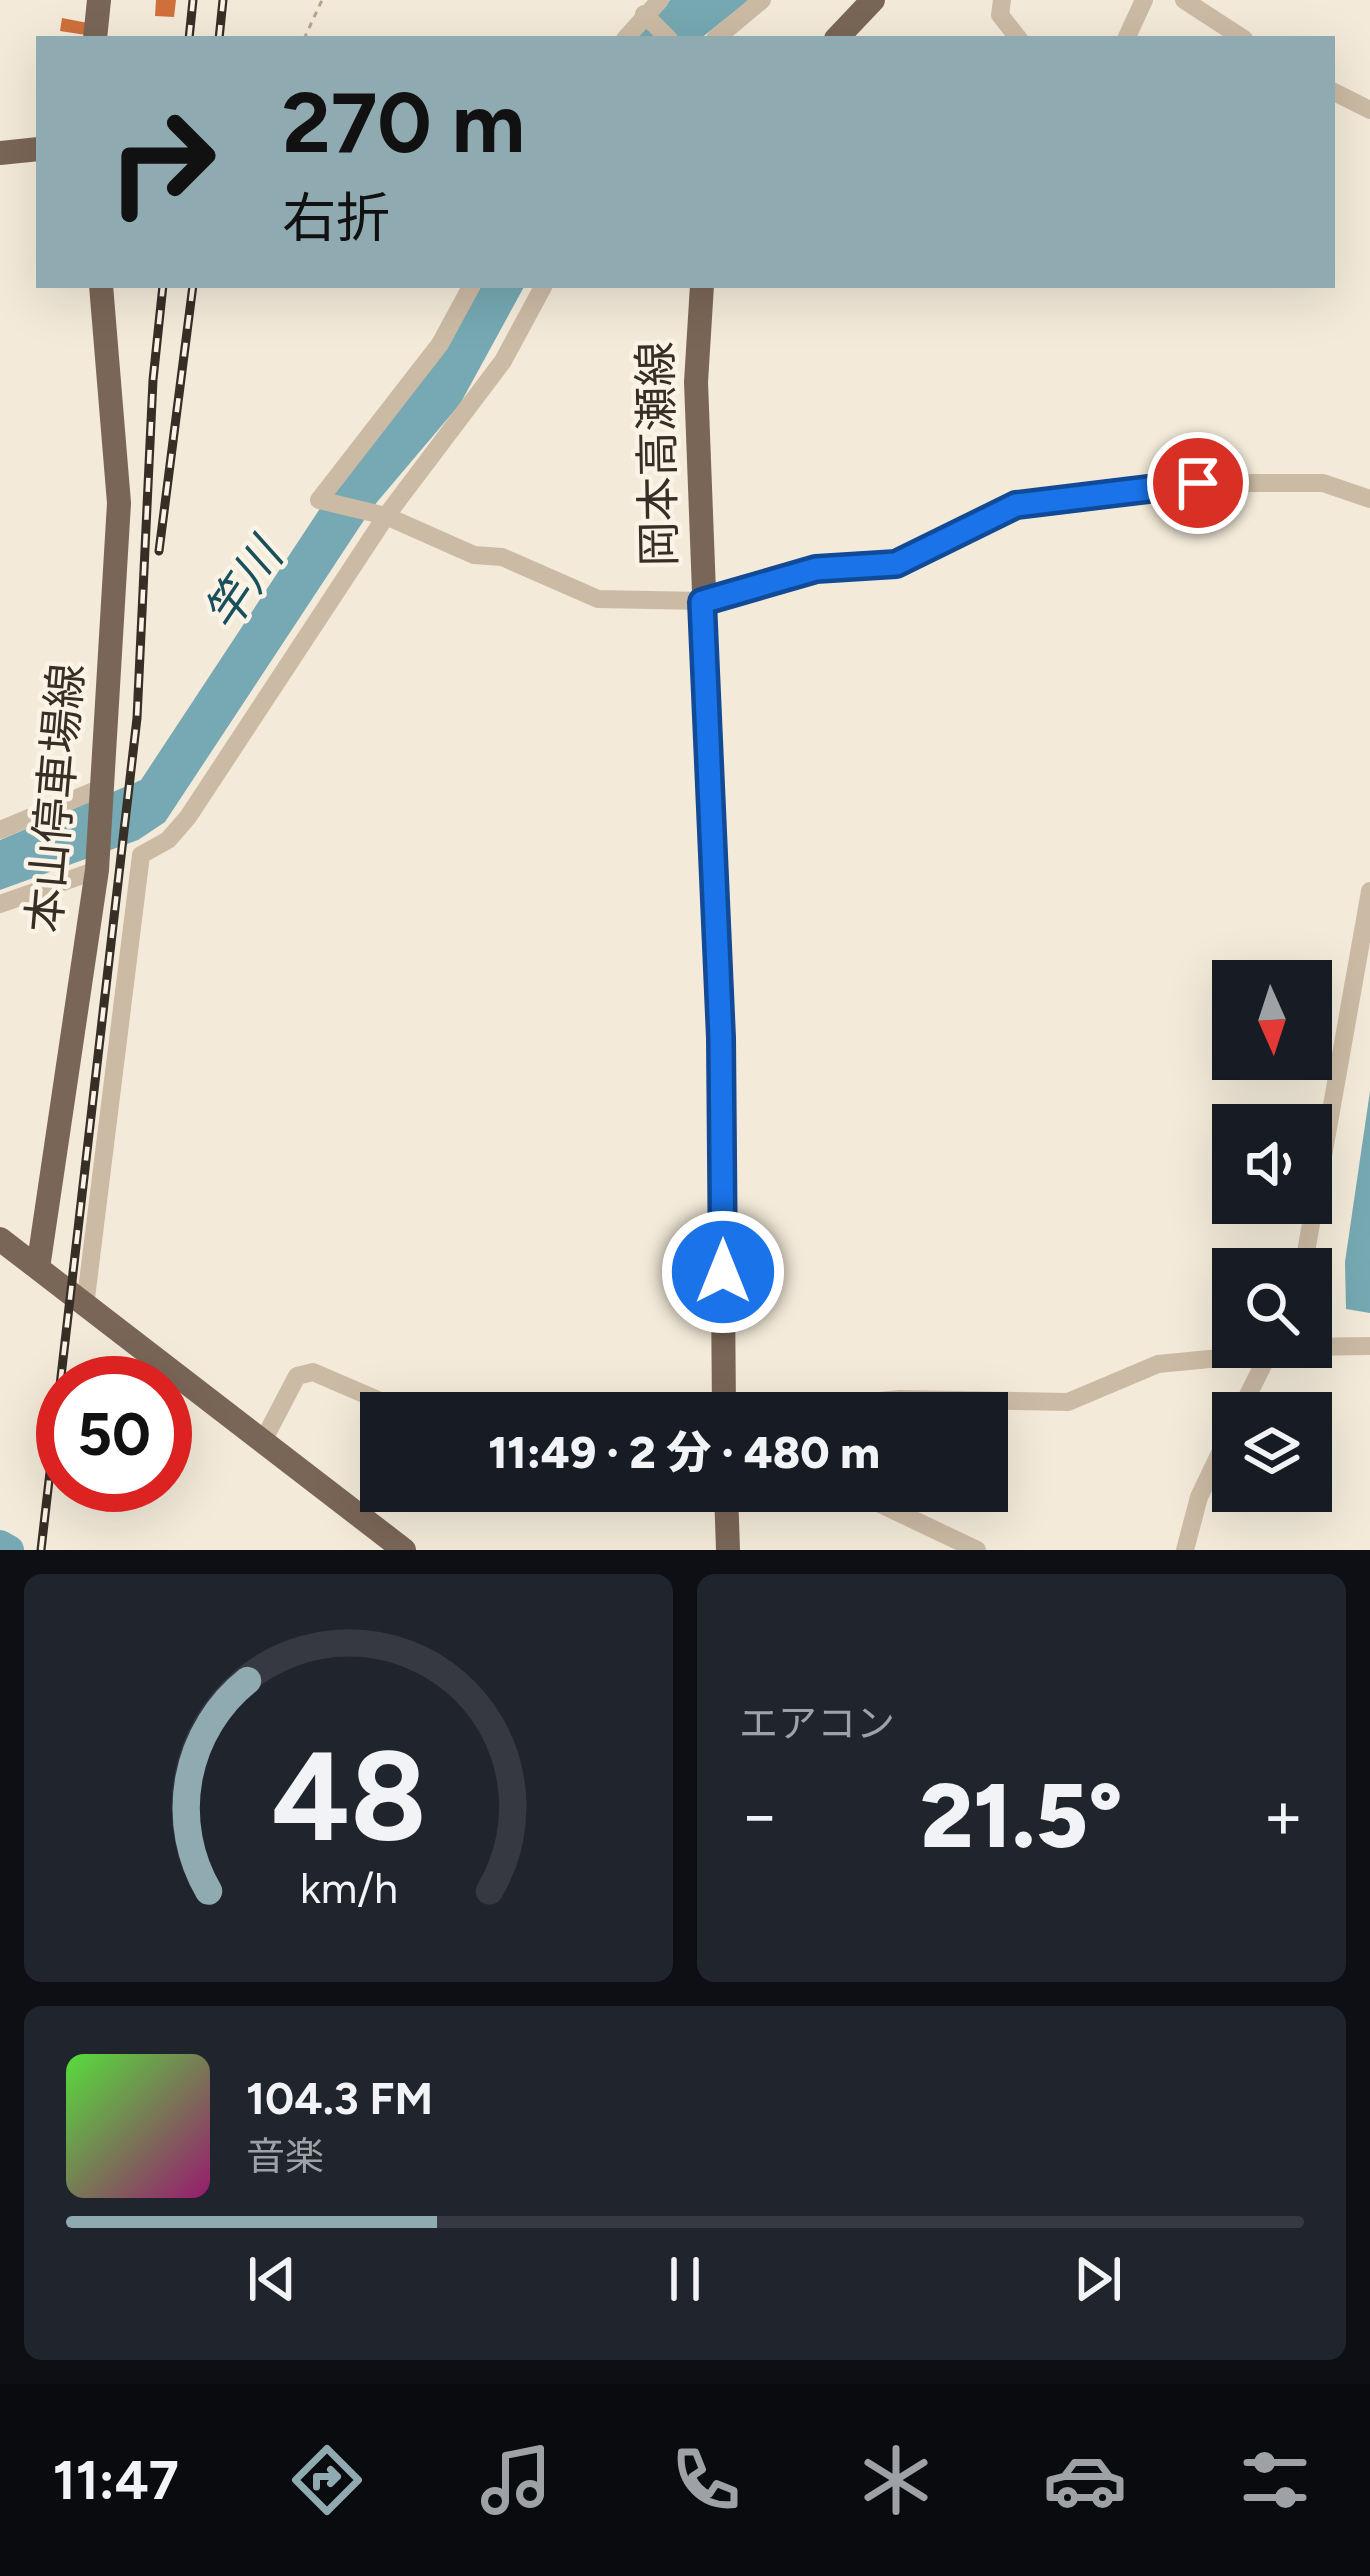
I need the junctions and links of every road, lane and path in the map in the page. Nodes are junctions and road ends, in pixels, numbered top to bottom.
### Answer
1 (99, 0) edge
2 (322, 0) edge
3 (660, 0) edge
4 (762, 0) edge
5 (873, 0) edge
6 (1002, 0) edge
7 (1144, 0) edge
8 (1184, 0) edge
9 (645, 16) junction
10 (95, 36) edge
11 (305, 36) edge
12 (628, 36) edge
13 (666, 36) edge
14 (719, 36) edge
15 (839, 36) edge
16 (1017, 36) edge
17 (1127, 36) edge
18 (1239, 36) edge
19 (1335, 92) edge
20 (1370, 110) edge
21 (36, 148) edge
22 (0, 153) edge
23 (101, 288) edge
24 (470, 288) edge
25 (542, 288) edge
26 (702, 288) edge
27 (1370, 499) edge
28 (381, 515) junction
29 (702, 602) junction
30 (101, 788) junction
31 (0, 830) edge
32 (97, 870) junction
33 (1370, 891) edge
34 (0, 904) edge
35 (0, 1239) edge
36 (1307, 1248) edge
37 (38, 1268) junction
38 (85, 1306) junction
39 (1370, 1346) edge
40 (1332, 1347) edge
41 (1212, 1359) edge
42 (360, 1392) edge
43 (724, 1392) edge
44 (1008, 1401) edge
45 (263, 1441) junction
46 (1212, 1469) edge
47 (727, 1512) edge
48 (897, 1512) edge
49 (404, 1550) edge
50 (728, 1550) edge
51 (976, 1550) edge
52 (1185, 1550) edge

1 - 10 main road
2 - 11 path
3 - 9 street
4 - 14 street
5 - 15 main road
6 - 16 street
7 - 17 street
8 - 18 street
9 - 12 street
9 - 13 street
19 - 20 street
21 - 22 main road
23 - 30 main road, 本山停車場線
24 - 28 street
25 - 28 street
26 - 29 main road, 岡本高瀬線
27 - 29 street
28 - 29 street
28 - 38 street
29 - 43 main road, 岡本高瀬線
30 - 31 street
30 - 32 main road, 本山停車場線
32 - 34 street
32 - 37 main road, 本山停車場線
33 - 36 street
35 - 37 main road
37 - 38 main road
38 - 45 main road
39 - 40 street
41 - 44 street
42 - 45 street
45 - 49 main road
46 - 52 street
47 - 50 main road
48 - 51 street

